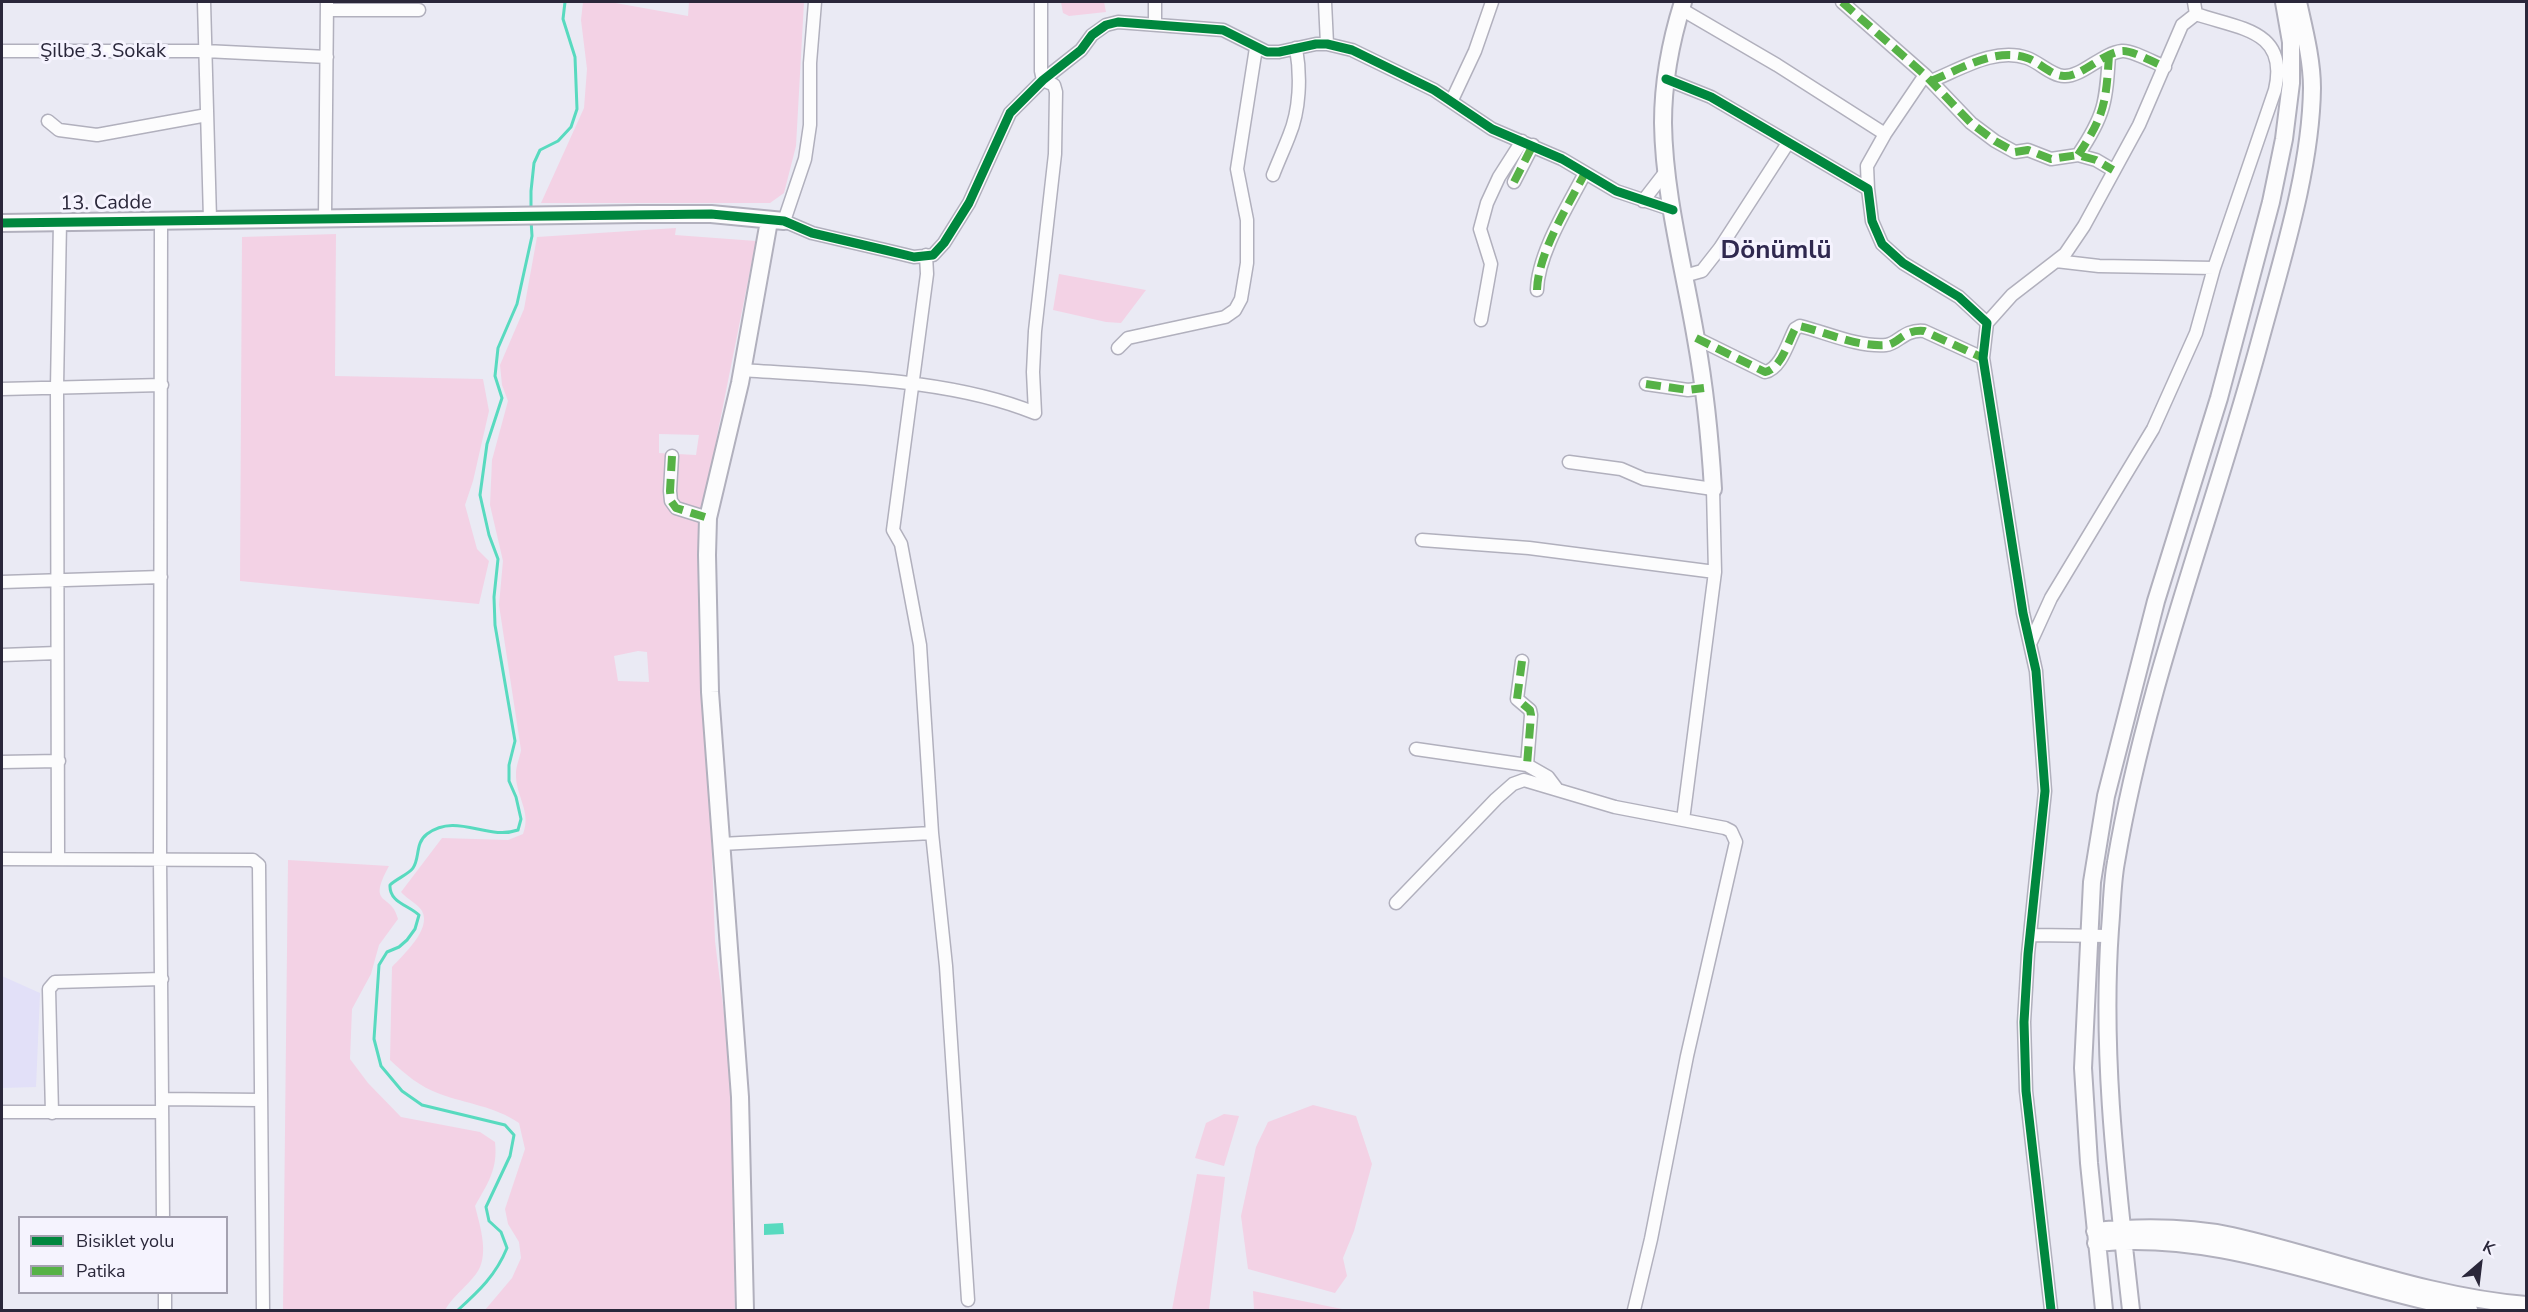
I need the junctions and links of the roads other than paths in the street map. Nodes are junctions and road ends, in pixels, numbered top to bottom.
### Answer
1 (204, 2) edge
2 (815, 2) edge
3 (1041, 2) edge
4 (1155, 2) edge
5 (1325, 2) edge
6 (1492, 2) edge
7 (1842, 2) edge
8 (2284, 2) edge
9 (2298, 2) edge
10 (1682, 5) edge
11 (327, 6) edge
12 (2195, 8) edge
13 (419, 10) dead end
14 (1155, 23) junction
15 (1327, 44) junction
16 (1256, 48) junction
17 (1296, 48) junction
18 (2, 51) edge
19 (205, 51) junction
20 (2109, 55) junction
21 (327, 57) junction
22 (2165, 67) junction
23 (1928, 78) junction
24 (1666, 79) junction
25 (1043, 80) junction
26 (1452, 100) junction
27 (207, 115) junction
28 (48, 121) dead end
29 (1885, 134) junction
30 (1527, 143) junction
31 (1788, 143) junction
32 (2078, 155) junction
33 (1667, 170) junction
34 (2113, 170) junction
35 (1585, 173) junction
36 (1273, 175) dead end
37 (1514, 182) dead end
38 (1868, 189) junction
39 (1643, 201) junction
40 (1673, 210) junction
41 (325, 217) junction
42 (210, 219) junction
43 (161, 221) junction
44 (776, 221) junction
45 (60, 222) junction
46 (2, 223) edge
47 (926, 255) junction
48 (2056, 261) junction
49 (2214, 268) junction
50 (1684, 276) junction
51 (1537, 290) dead end
52 (1482, 320) dead end
53 (1987, 323) junction
54 (1696, 338) junction
55 (1118, 348) dead end
56 (1983, 358) junction
57 (743, 370) junction
58 (912, 383) junction
59 (1646, 384) dead end
60 (162, 385) junction
61 (57, 387) junction
62 (2, 388) edge
63 (1704, 388) junction
64 (672, 456) dead end
65 (1569, 462) dead end
66 (1713, 489) junction
67 (708, 518) junction
68 (1422, 540) dead end
69 (1715, 572) junction
70 (161, 577) junction
71 (57, 581) junction
72 (2, 582) edge
73 (2030, 644) junction
74 (57, 654) junction
75 (2, 655) edge
76 (1522, 661) dead end
77 (1416, 749) dead end
78 (59, 761) junction
79 (2, 762) edge
80 (1527, 765) junction
81 (1557, 789) junction
82 (1683, 820) junction
83 (932, 833) junction
84 (721, 844) junction
85 (58, 858) junction
86 (2, 859) edge
87 (160, 859) junction
88 (1396, 903) dead end
89 (2030, 935) junction
90 (2089, 936) junction
91 (2110, 936) junction
92 (162, 980) junction
93 (163, 1099) junction
94 (260, 1100) junction
95 (2, 1112) edge
96 (162, 1112) junction
97 (52, 1113) junction
98 (163, 1216) edge
99 (2122, 1234) junction
100 (2096, 1237) junction
101 (165, 1294) edge
102 (968, 1300) dead end
103 (2526, 1305) edge
104 (165, 1311) edge
105 (263, 1311) edge
106 (745, 1311) edge
107 (1634, 1311) edge
108 (2051, 1311) edge
109 (2104, 1311) edge
110 (2131, 1311) edge
111 (2469, 1311) edge

1 - 19 street
2 - 44 street
3 - 25 street
4 - 14 street
5 - 15 street
6 - 26 street
7 - 23 street
8 - 90 street
9 - 91 street
10 - 24 street
10 - 29 street
11 - 13 street
11 - 21 street
12 - 22 street
12 - 49 street
14 - 16 street
14 - 25 street
15 - 17 street
15 - 26 street
16 - 17 street
16 - 55 street
17 - 36 street
18 - 19 street, Şilbe 3. Sokak
19 - 21 street, Şilbe 3. Sokak
19 - 27 street
20 - 22 street
20 - 23 street
20 - 32 street
21 - 41 street
22 - 34 street
23 - 29 street
23 - 32 street
24 - 31 street
24 - 33 street
25 - 47 street
25 - 58 street
26 - 30 street
27 - 28 street
27 - 42 street
29 - 38 street
30 - 35 street
30 - 37 street
30 - 52 street
31 - 38 street
31 - 50 street
32 - 34 street
33 - 39 street
33 - 40 street
34 - 48 street
35 - 39 street
35 - 51 street
38 - 53 street
39 - 40 street
40 - 50 street
41 - 42 street, 13. Cadde
41 - 44 street, 13. Cadde
42 - 43 street, 13. Cadde
43 - 45 street, 13. Cadde
43 - 60 street
44 - 47 street
44 - 57 street
45 - 46 street, 13. Cadde
45 - 61 street
47 - 58 street
48 - 49 street
48 - 53 street
49 - 73 street
50 - 54 street
53 - 56 street
54 - 56 street
54 - 63 street
56 - 73 street
57 - 58 street
57 - 67 street
58 - 83 street
59 - 63 street
60 - 61 street
60 - 70 street
61 - 62 street
61 - 71 street
63 - 66 street
64 - 67 street
65 - 66 street
66 - 69 street
67 - 84 street
68 - 69 street
69 - 82 street
70 - 71 street
70 - 87 street
71 - 72 street
71 - 74 street
73 - 89 street
74 - 75 street
74 - 78 street
76 - 80 street
77 - 80 street
78 - 79 street
78 - 85 street
80 - 81 street
81 - 82 street
81 - 88 street
82 - 107 street
83 - 84 street
83 - 102 street
84 - 106 street
85 - 86 street
85 - 87 street
87 - 92 street
87 - 94 street
89 - 90 street
89 - 108 street
90 - 91 street
90 - 100 street
91 - 99 street
92 - 93 street
92 - 97 street
93 - 94 street
93 - 96 street
94 - 105 street
95 - 97 street
96 - 97 street
96 - 98 street
99 - 100 street
99 - 103 street
99 - 110 street
99 - 111 street
100 - 109 street
101 - 104 street

